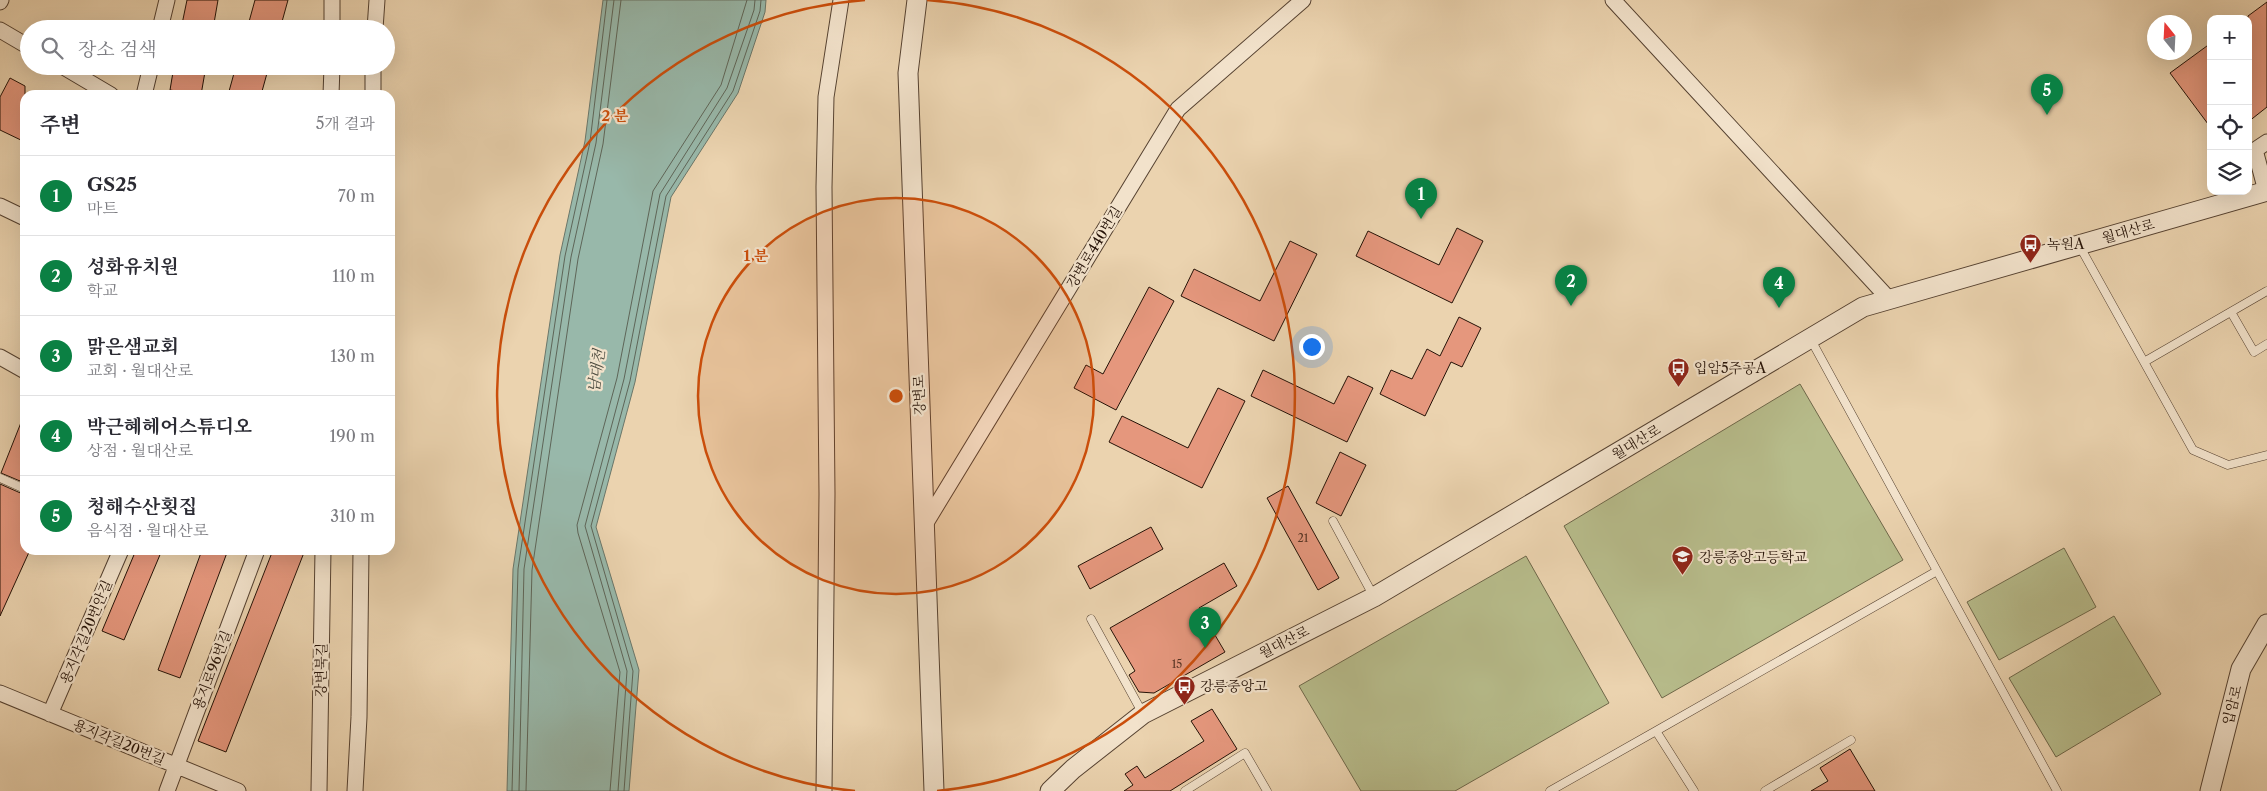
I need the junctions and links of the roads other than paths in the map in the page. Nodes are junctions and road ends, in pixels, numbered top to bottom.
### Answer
1 (168, 0) edge
2 (332, 0) edge
3 (377, 0) edge
4 (841, 0) edge
5 (917, 0) edge
6 (1303, 0) edge
7 (1613, 0) edge
8 (162, 20) edge
9 (332, 20) edge
10 (376, 20) edge
11 (0, 30) edge
12 (20, 42) edge
13 (77, 75) edge
14 (149, 75) edge
15 (332, 75) edge
16 (373, 75) edge
17 (103, 90) edge
18 (145, 90) edge
19 (331, 90) edge
20 (373, 90) edge
21 (2267, 142) edge
22 (2267, 191) edge
23 (0, 206) edge
24 (20, 216) edge
25 (2078, 245) junction
26 (2267, 291) edge
27 (1889, 299) junction
28 (2231, 312) junction
29 (1810, 338) junction
30 (2267, 344) edge
31 (0, 358) edge
32 (2144, 362) junction
33 (20, 368) edge
34 (2267, 455) edge
35 (0, 478) edge
36 (20, 487) edge
37 (1333, 520) dead end
38 (924, 526) junction
39 (119, 555) edge
40 (255, 555) edge
41 (323, 555) edge
42 (361, 555) edge
43 (1937, 571) junction
44 (1374, 597) junction
45 (1091, 619) dead end
46 (2267, 624) edge
47 (0, 693) edge
48 (50, 714) junction
49 (1143, 714) junction
50 (1656, 732) junction
51 (1851, 740) dead end
52 (176, 765) junction
53 (1693, 790) edge
54 (167, 791) edge
55 (238, 791) edge
56 (319, 791) edge
57 (355, 791) edge
58 (824, 791) edge
59 (934, 791) edge
60 (1050, 791) edge
61 (1185, 791) edge
62 (1267, 791) edge
63 (1550, 791) edge
64 (1765, 791) edge
65 (2057, 791) edge
66 (2210, 791) edge

1 - 8 street
2 - 9 street
3 - 10 street
4 - 58 street
5 - 38 street, 강변로
6 - 38 street, 강변로440번길
7 - 27 street
11 - 12 street
13 - 17 street
14 - 18 street
15 - 19 street
16 - 20 street
21 - 22 street
22 - 25 street, 월대산로
23 - 24 street
25 - 27 street, 월대산로
25 - 32 lane
26 - 28 lane
27 - 29 street, 월대산로
28 - 30 lane
28 - 32 lane
29 - 43 lane
29 - 44 street, 월대산로
31 - 33 street
32 - 34 lane
35 - 36 lane
37 - 44 lane
38 - 59 street, 강변로
39 - 48 street, 용지각길20번안길
40 - 52 street, 용지로96번길
41 - 56 street, 강변북길
42 - 57 street
43 - 50 lane
43 - 65 lane
44 - 49 street, 월대산로
45 - 49 lane
46 - 66 street, 입암로
47 - 48 street, 용지각길20번길
48 - 52 street, 용지각길20번길
49 - 60 street, 월대산로
50 - 53 lane
50 - 63 lane
51 - 64 lane
52 - 54 street, 용지로96번길
52 - 55 street, 용지각길20번길
61 - 62 lane

